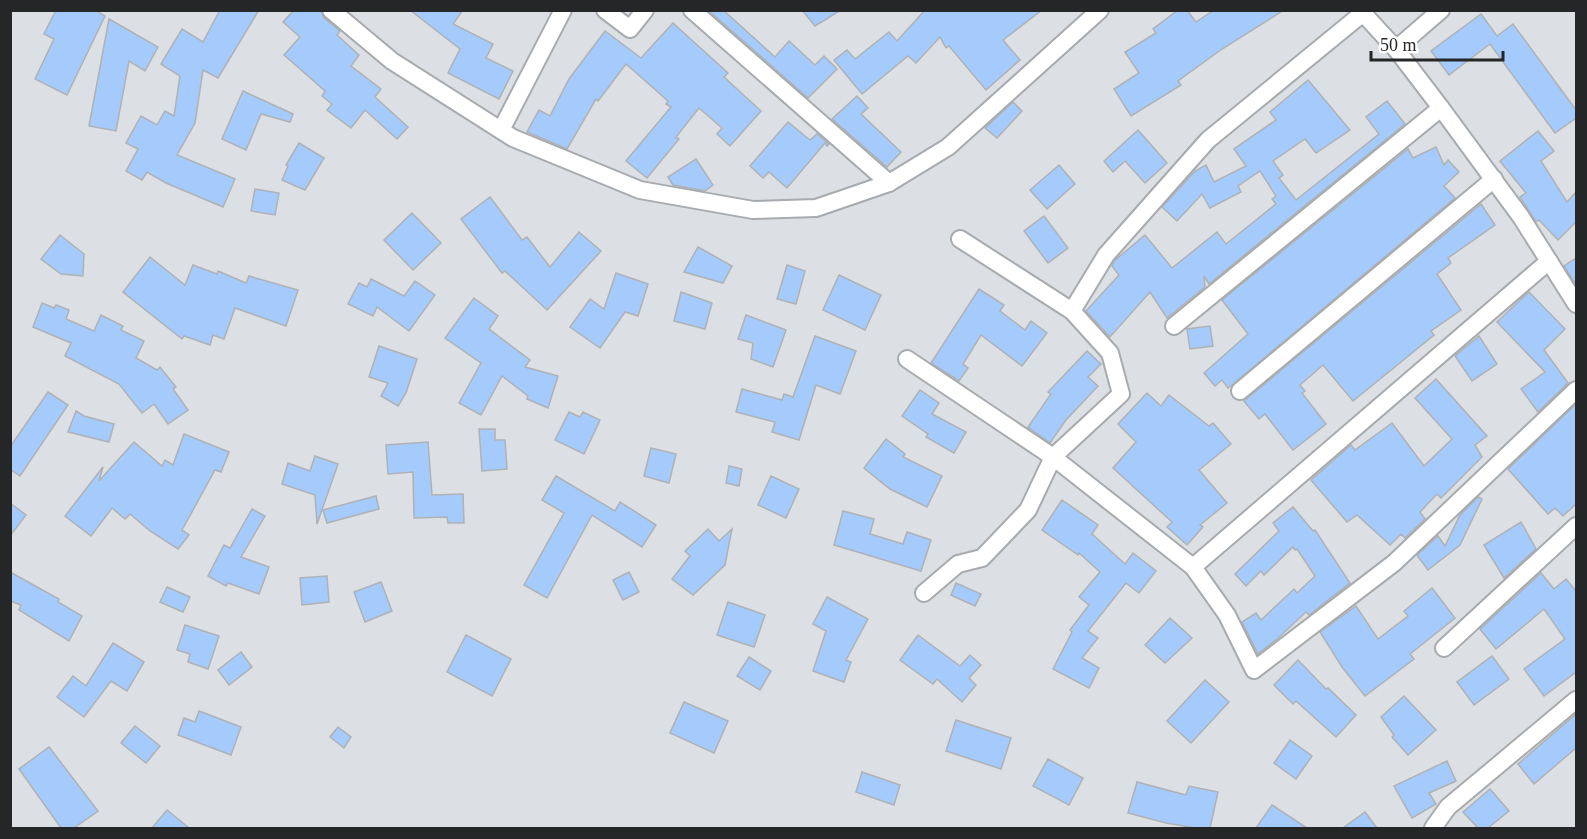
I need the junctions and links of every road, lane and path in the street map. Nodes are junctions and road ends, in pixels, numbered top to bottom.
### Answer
1 (331, 10) edge
2 (562, 10) edge
3 (605, 10) edge
4 (645, 10) edge
5 (692, 10) edge
6 (1100, 10) edge
7 (1441, 10) edge
8 (1362, 12) edge
9 (1396, 49) junction
10 (1441, 108) junction
11 (501, 130) junction
12 (1494, 179) junction
13 (890, 183) junction
14 (960, 239) dead end
15 (1549, 261) junction
16 (1576, 304) edge
17 (1072, 311) junction
18 (1174, 326) dead end
19 (907, 359) dead end
20 (1576, 390) edge
21 (1240, 391) dead end
22 (1053, 457) junction
23 (1576, 526) edge
24 (1193, 567) junction
25 (924, 593) dead end
26 (1444, 648) dead end
27 (1576, 700) edge
28 (1432, 828) edge

1 - 11 street
2 - 11 street
3 - 4 street
5 - 13 street
6 - 13 street
7 - 9 street
8 - 9 street
8 - 17 street
9 - 10 street
10 - 12 street
10 - 18 street
11 - 13 street
12 - 15 street
12 - 21 street
14 - 17 street
15 - 16 street
15 - 24 street
17 - 22 street
19 - 22 street
20 - 24 street
22 - 24 street
22 - 25 street
23 - 26 street
27 - 28 street

